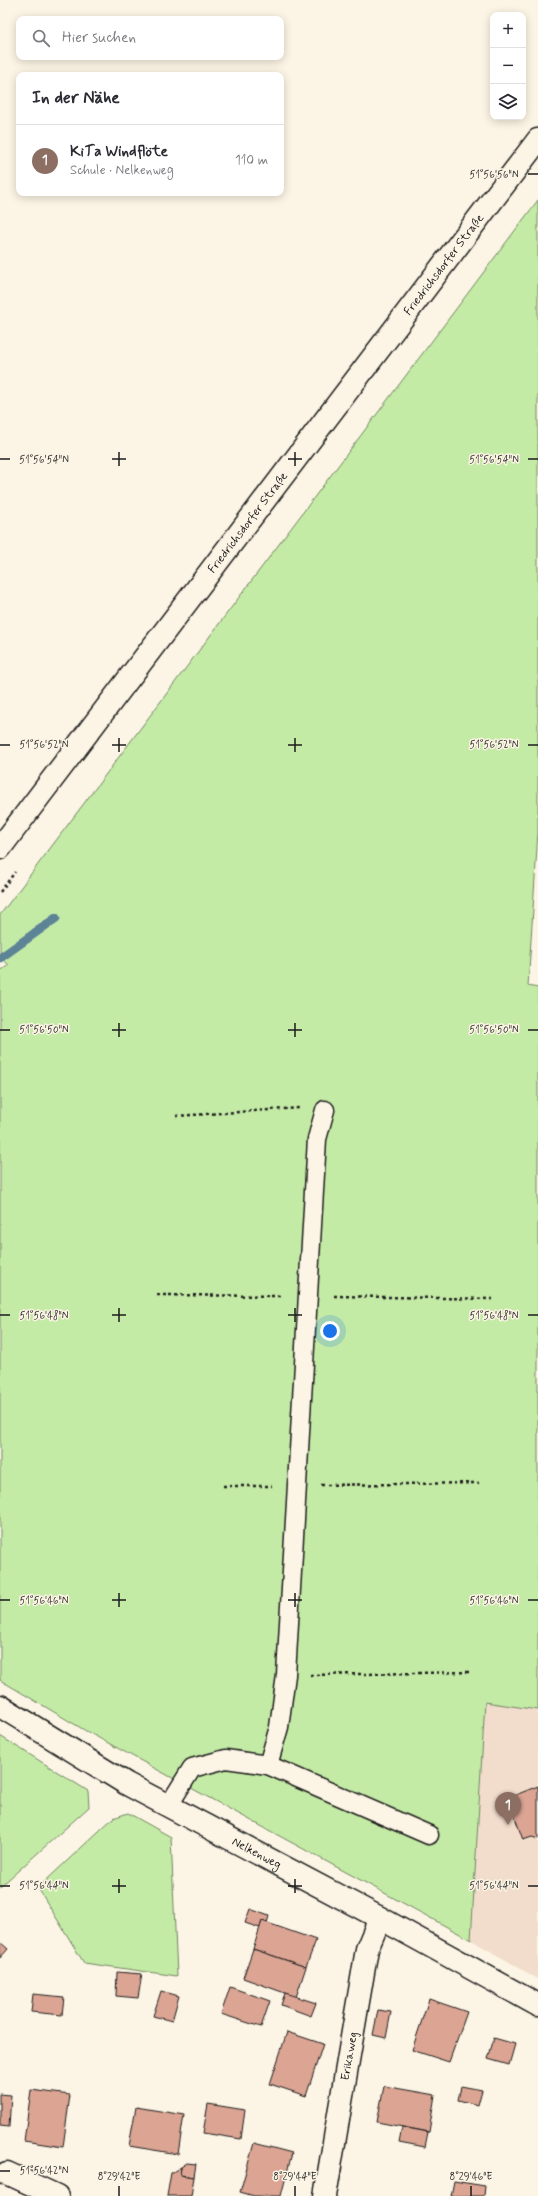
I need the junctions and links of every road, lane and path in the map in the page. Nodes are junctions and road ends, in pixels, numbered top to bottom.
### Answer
1 (538, 140) edge
2 (0, 848) edge
3 (325, 1110) joint
4 (176, 1116) dead end
5 (157, 1295) dead end
6 (308, 1296) junction
7 (493, 1299) dead end
8 (479, 1483) dead end
9 (296, 1485) junction
10 (223, 1486) dead end
11 (470, 1672) dead end
12 (286, 1675) junction
13 (0, 1706) edge
14 (268, 1765) junction
15 (169, 1805) junction
16 (430, 1835) dead end
17 (380, 1918) junction
18 (538, 2005) edge
19 (7, 2173) dead end
20 (57, 2196) edge
21 (325, 2196) edge

1 - 2 street, Friedrichsdorfer Straße
3 - 4 path
3 - 6 lane
5 - 6 path
6 - 7 path
6 - 9 lane
8 - 9 path
9 - 10 path
9 - 12 lane
11 - 12 path
12 - 14 lane
13 - 15 street, Nelkenweg
14 - 15 lane
14 - 16 lane
15 - 17 street, Nelkenweg
17 - 18 street, Nelkenweg
17 - 21 street, Erikaweg
19 - 20 street

